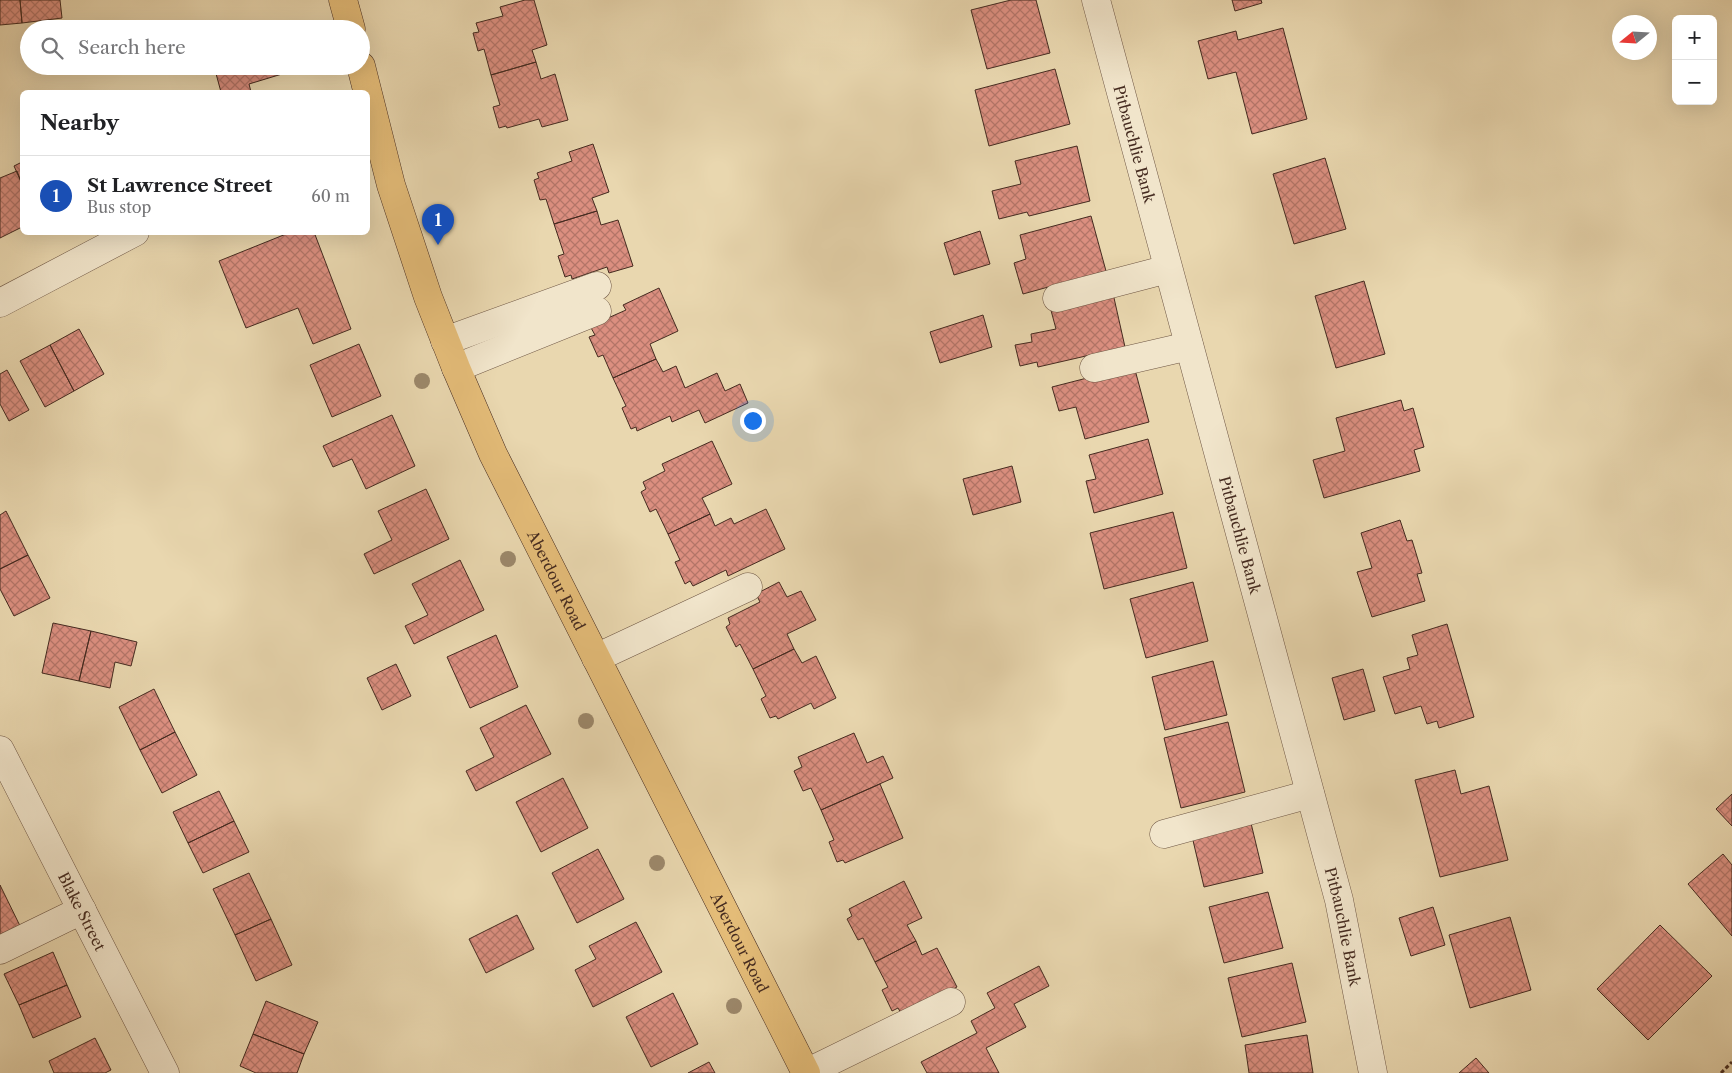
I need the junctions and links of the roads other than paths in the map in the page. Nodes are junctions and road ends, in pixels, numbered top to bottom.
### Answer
1 (343, 0) edge
2 (1096, 0) edge
3 (349, 20) edge
4 (363, 75) edge
5 (366, 90) edge
6 (370, 110) edge
7 (129, 235) edge
8 (1168, 269) junction
9 (1057, 298) dead end
10 (0, 303) edge
11 (445, 341) junction
12 (1189, 346) junction
13 (456, 368) junction
14 (1094, 368) dead end
15 (748, 587) dead end
16 (596, 658) junction
17 (0, 750) edge
18 (1310, 794) junction
19 (1164, 834) dead end
20 (82, 910) junction
21 (0, 950) edge
22 (951, 1002) dead end
23 (165, 1073) edge
24 (806, 1073) edge
25 (1373, 1073) edge

1 - 3 main road
2 - 8 street, Pitbauchlie Bank
4 - 5 main road, Aberdour Road
6 - 11 main road, Aberdour Road
7 - 10 street
8 - 9 street
8 - 12 street, Pitbauchlie Bank
11 - 13 main road, Aberdour Road
11 - 13 street
12 - 14 street
12 - 18 street, Pitbauchlie Bank
13 - 16 main road, Aberdour Road
15 - 16 street
16 - 24 main road, Aberdour Road
17 - 20 street, Blake Street
18 - 19 street
18 - 25 street, Pitbauchlie Bank
20 - 21 street
20 - 23 street, Blake Street
22 - 24 street

